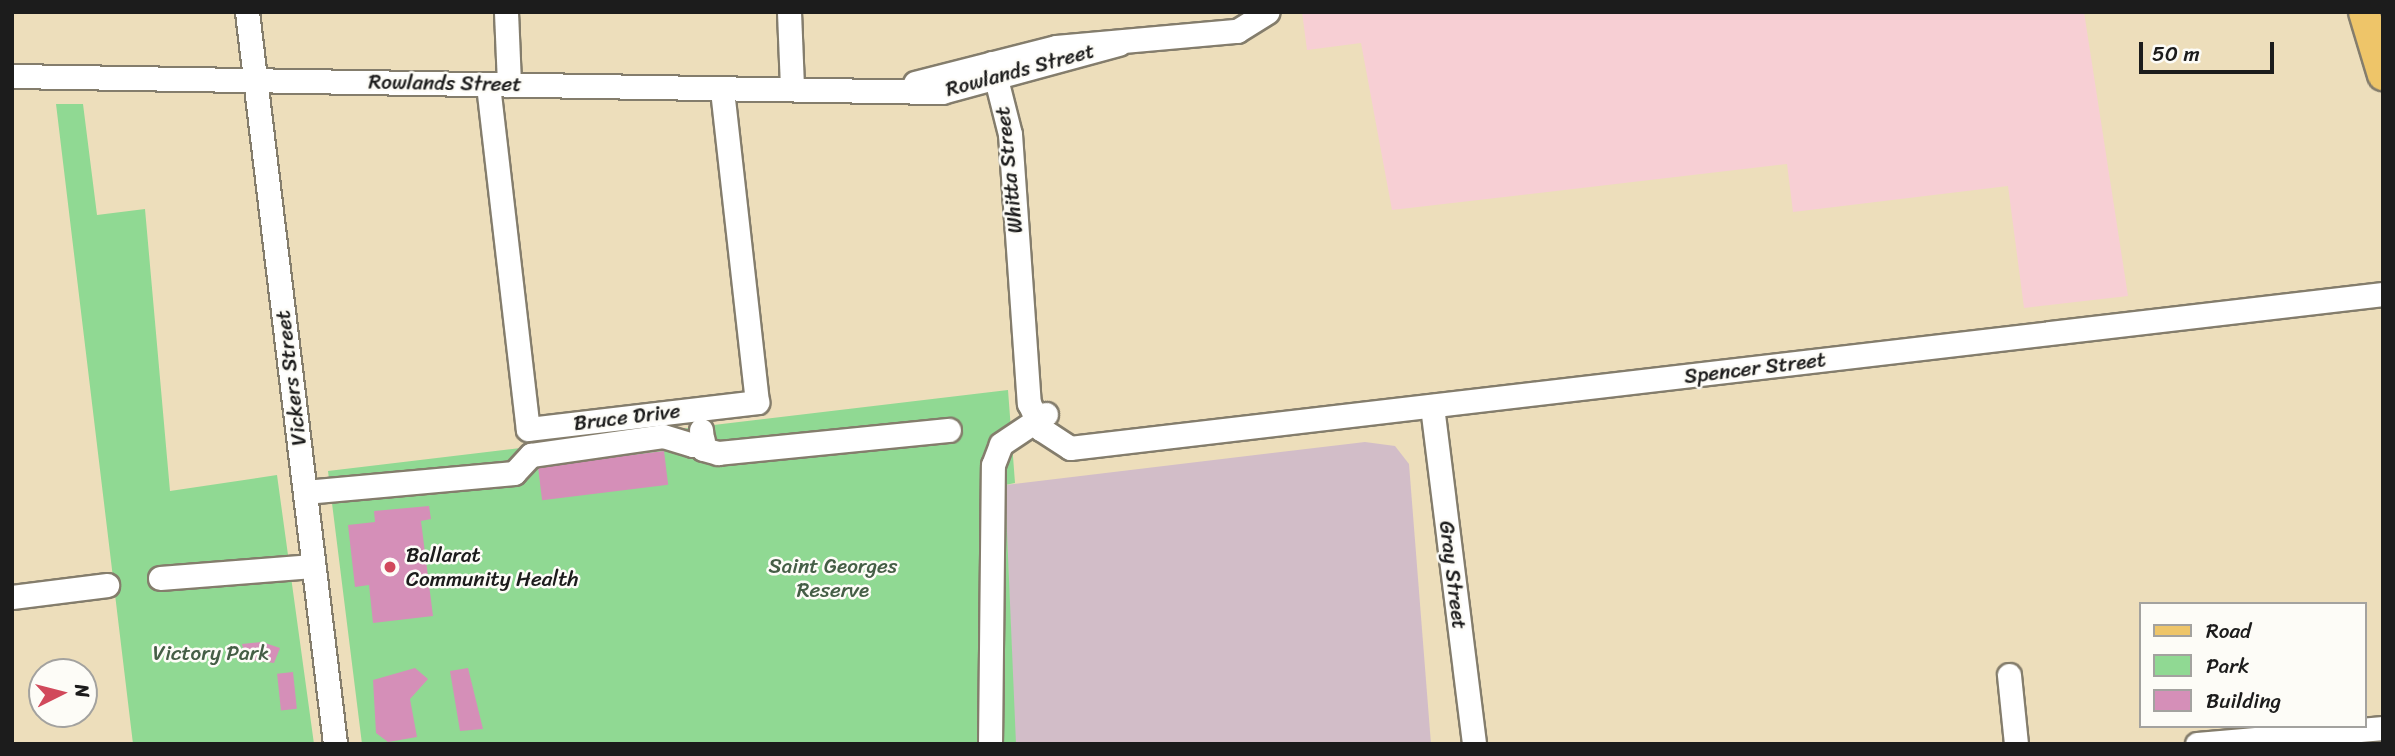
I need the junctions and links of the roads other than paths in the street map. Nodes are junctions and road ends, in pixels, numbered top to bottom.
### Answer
1 (247, 12) edge
2 (506, 12) edge
3 (789, 12) edge
4 (2364, 12) edge
5 (1260, 24) edge
6 (2382, 68) edge
7 (999, 73) junction
8 (12, 76) edge
9 (254, 79) junction
10 (499, 85) junction
11 (792, 87) junction
12 (722, 88) junction
13 (2383, 294) edge
14 (1432, 406) junction
15 (699, 409) junction
16 (1041, 418) junction
17 (949, 430) dead end
18 (702, 440) junction
19 (304, 492) junction
20 (313, 566) junction
21 (160, 578) dead end
22 (107, 585) dead end
23 (12, 597) edge
24 (2009, 675) dead end
25 (2383, 727) edge
26 (335, 744) edge
27 (990, 744) edge
28 (1474, 744) edge
29 (2016, 744) edge
30 (2197, 744) edge

1 - 9 street, Vickers Street
2 - 10 street
3 - 11 street
4 - 6 main road
5 - 7 street, Rowlands Street
7 - 11 street, Rowlands Street
7 - 16 street, Whitta Street
8 - 9 street, Rowlands Street
9 - 10 street, Rowlands Street
9 - 19 street, Vickers Street
10 - 12 street, Rowlands Street
10 - 15 street, Bruce Drive
11 - 12 street, Rowlands Street
12 - 15 street, Bruce Drive
13 - 14 street, Spencer Street
14 - 16 street, Spencer Street
14 - 28 street, Gray Street
15 - 18 street
16 - 27 street
17 - 18 street
18 - 19 street
19 - 20 street, Vickers Street
20 - 21 street
20 - 26 street, Vickers Street
22 - 23 street
24 - 29 street
25 - 30 street

